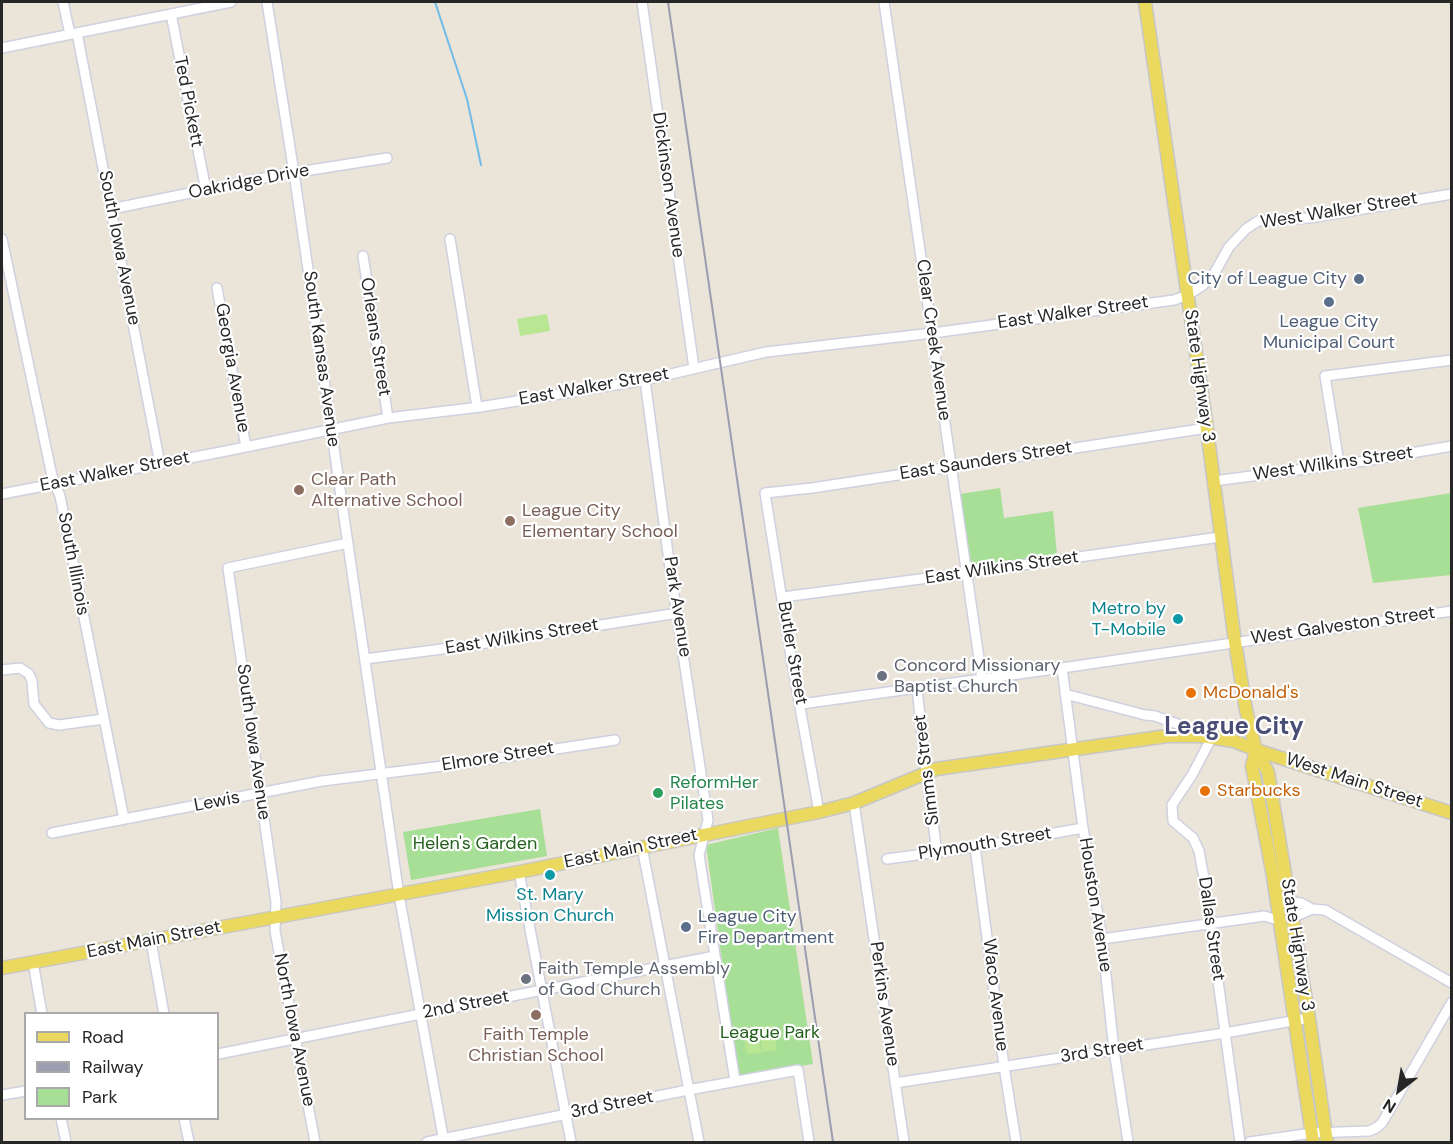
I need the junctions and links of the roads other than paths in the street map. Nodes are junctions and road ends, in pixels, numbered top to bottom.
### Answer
1 (63, 2) edge
2 (180, 2) edge
3 (231, 2) edge
4 (267, 2) edge
5 (642, 2) edge
6 (884, 2) edge
7 (1145, 2) edge
8 (182, 12) junction
9 (171, 14) junction
10 (73, 33) junction
11 (2, 48) edge
12 (387, 158) dead end
13 (294, 173) junction
14 (206, 190) junction
15 (1452, 194) edge
16 (111, 209) junction
17 (450, 238) dead end
18 (2, 239) edge
19 (363, 256) dead end
20 (217, 288) dead end
21 (1188, 295) junction
22 (933, 333) junction
23 (1452, 360) edge
24 (694, 368) junction
25 (645, 380) junction
26 (477, 407) junction
27 (388, 418) junction
28 (332, 428) junction
29 (1207, 428) junction
30 (1452, 446) edge
31 (246, 447) junction
32 (1339, 463) junction
33 (160, 464) junction
34 (951, 466) junction
35 (1214, 481) junction
36 (56, 484) junction
37 (765, 493) joint
38 (2, 494) edge
39 (1220, 537) junction
40 (348, 543) junction
41 (966, 573) junction
42 (783, 597) junction
43 (1452, 611) edge
44 (678, 613) junction
45 (1235, 642) junction
46 (365, 659) junction
47 (1062, 668) junction
48 (2, 670) edge
49 (982, 679) junction
50 (917, 688) junction
51 (1065, 694) junction
52 (801, 704) junction
53 (104, 719) junction
54 (1207, 736) junction
55 (615, 740) dead end
56 (1256, 750) junction
57 (1072, 751) junction
58 (926, 772) junction
59 (382, 774) junction
60 (260, 793) junction
61 (854, 803) junction
62 (819, 812) junction
63 (1452, 813) edge
64 (124, 819) junction
65 (1083, 828) junction
66 (52, 833) dead end
67 (705, 834) junction
68 (642, 847) junction
69 (975, 847) junction
70 (937, 852) junction
71 (887, 859) dead end
72 (519, 872) junction
73 (399, 894) junction
74 (1312, 909) junction
75 (1285, 911) junction
76 (276, 917) junction
77 (1210, 923) junction
78 (1102, 939) junction
79 (151, 941) junction
80 (715, 956) junction
81 (33, 962) junction
82 (664, 966) junction
83 (2, 968) edge
84 (1452, 983) edge
85 (542, 990) junction
86 (1452, 1002) edge
87 (42, 1012) edge
88 (164, 1012) edge
89 (420, 1014) junction
90 (1303, 1019) junction
91 (1225, 1033) junction
92 (296, 1039) junction
93 (1114, 1050) junction
94 (219, 1054) edge
95 (1004, 1066) junction
96 (735, 1081) junction
97 (895, 1083) junction
98 (688, 1090) junction
99 (24, 1091) edge
100 (2, 1095) edge
101 (566, 1115) junction
102 (61, 1120) edge
103 (184, 1120) edge
104 (1319, 1138) edge
105 (444, 1141) edge
106 (66, 1143) edge
107 (189, 1143) edge
108 (315, 1143) edge
109 (427, 1143) edge
110 (571, 1143) edge
111 (699, 1143) edge
112 (809, 1143) edge
113 (904, 1143) edge
114 (1016, 1143) edge
115 (1128, 1143) edge
116 (1240, 1143) edge
117 (1250, 1143) edge

1 - 10 street, South Iowa Avenue
2 - 8 street
3 - 8 street
4 - 13 street, South Kansas Avenue
5 - 24 street, Dickinson Avenue
6 - 22 street, Clear Creek Avenue
7 - 21 main road, State Highway 3
8 - 9 street
9 - 10 street
9 - 14 street, Ted Pickett
10 - 11 street
10 - 16 street, South Iowa Avenue
12 - 13 street, Oakridge Drive
13 - 14 street, Oakridge Drive
13 - 28 street, South Kansas Avenue
14 - 16 street, Oakridge Drive
15 - 21 street, West Walker Street
16 - 33 street, South Iowa Avenue
17 - 26 street
18 - 36 street, South Illinois
19 - 27 street, Orleans Street
20 - 31 street, Georgia Avenue
21 - 22 street, East Walker Street
21 - 29 main road, State Highway 3
22 - 24 street, East Walker Street
22 - 34 street, Clear Creek Avenue
23 - 32 street
24 - 25 street, East Walker Street
25 - 26 street, East Walker Street
25 - 44 street, Park Avenue
26 - 27 street, East Walker Street
27 - 28 street, East Walker Street
28 - 31 street, East Walker Street
28 - 40 street, South Kansas Avenue
29 - 34 street, East Saunders Street
29 - 35 main road, State Highway 3
30 - 32 street, West Wilkins Street
31 - 33 street, East Walker Street
32 - 35 street, West Wilkins Street
33 - 36 street, East Walker Street
34 - 37 street, East Saunders Street
34 - 41 street, Clear Creek Avenue
35 - 39 main road, State Highway 3
36 - 38 street, East Walker Street
36 - 53 street, South Illinois
37 - 42 street, Butler Street
39 - 41 street, East Wilkins Street
39 - 45 main road, State Highway 3
40 - 46 street, South Kansas Avenue
40 - 60 street, South Iowa Avenue
41 - 42 street, East Wilkins Street
41 - 49 street, Clear Creek Avenue
42 - 52 street, Butler Street
43 - 45 street, West Galveston Street
44 - 46 street, East Wilkins Street
44 - 67 street, Park Avenue
45 - 47 street, West Galveston Street
45 - 56 main road, State Highway 3
46 - 59 street, South Kansas Avenue
47 - 49 street, West Galveston Street
47 - 51 street, Houston Avenue
48 - 53 street
49 - 50 street, West Galveston Street
50 - 52 street, West Galveston Street
50 - 58 street, Simms Street
51 - 54 street
51 - 57 street, Houston Avenue
52 - 62 street, Butler Street
53 - 64 street, South Illinois
54 - 56 main road, East Main Street
54 - 57 main road, East Main Street
54 - 77 street, Dallas Street
55 - 59 street, Elmore Street
56 - 63 main road, West Main Street
56 - 75 main road, State Highway 3
57 - 58 main road, East Main Street
57 - 65 street, Houston Avenue
58 - 61 main road, East Main Street
58 - 70 street, Simms Street
59 - 60 street, Lewis
59 - 73 street, South Kansas Avenue
60 - 64 street, Lewis
60 - 76 street, South Iowa Avenue
61 - 62 main road, East Main Street
61 - 97 street, Perkins Avenue
62 - 67 main road, East Main Street
64 - 66 street, Lewis
65 - 69 street, Plymouth Street
65 - 78 street, Houston Avenue
67 - 68 main road, East Main Street
67 - 80 street, Park Avenue
68 - 72 main road, East Main Street
68 - 82 street
69 - 70 street, Plymouth Street
69 - 95 street, Waco Avenue
70 - 71 street, Plymouth Street
72 - 73 main road, East Main Street
72 - 85 street
73 - 76 main road, East Main Street
73 - 89 street, South Kansas Avenue
74 - 75 street
74 - 75 street
74 - 84 street
75 - 77 street
75 - 90 main road, State Highway 3
76 - 79 main road, East Main Street
76 - 92 street, North Iowa Avenue
77 - 78 street
77 - 91 street, Dallas Street
78 - 93 street, Houston Avenue
79 - 81 main road, East Main Street
79 - 88 street
80 - 82 street, 2nd Street
80 - 96 street, Park Avenue
81 - 83 main road, East Main Street
81 - 87 street
82 - 85 street, 2nd Street
82 - 98 street
85 - 89 street, 2nd Street
85 - 101 street
86 - 104 street
89 - 92 street, 2nd Street
89 - 105 street, South Kansas Avenue
90 - 91 street, 3rd Street
90 - 104 main road, State Highway 3
91 - 93 street, 3rd Street
91 - 116 street, Dallas Street
92 - 94 street, 2nd Street
92 - 108 street, North Iowa Avenue
93 - 95 street, 3rd Street
93 - 115 street, Houston Avenue
95 - 97 street, 3rd Street
95 - 114 street, Waco Avenue
96 - 98 street, 3rd Street
96 - 112 street, 3rd Street
97 - 113 street, Perkins Avenue
98 - 101 street, 3rd Street
98 - 111 street
99 - 100 street
101 - 105 street, 3rd Street
101 - 110 street
102 - 106 street
103 - 107 street
104 - 117 street
105 - 109 street, 3rd Street

